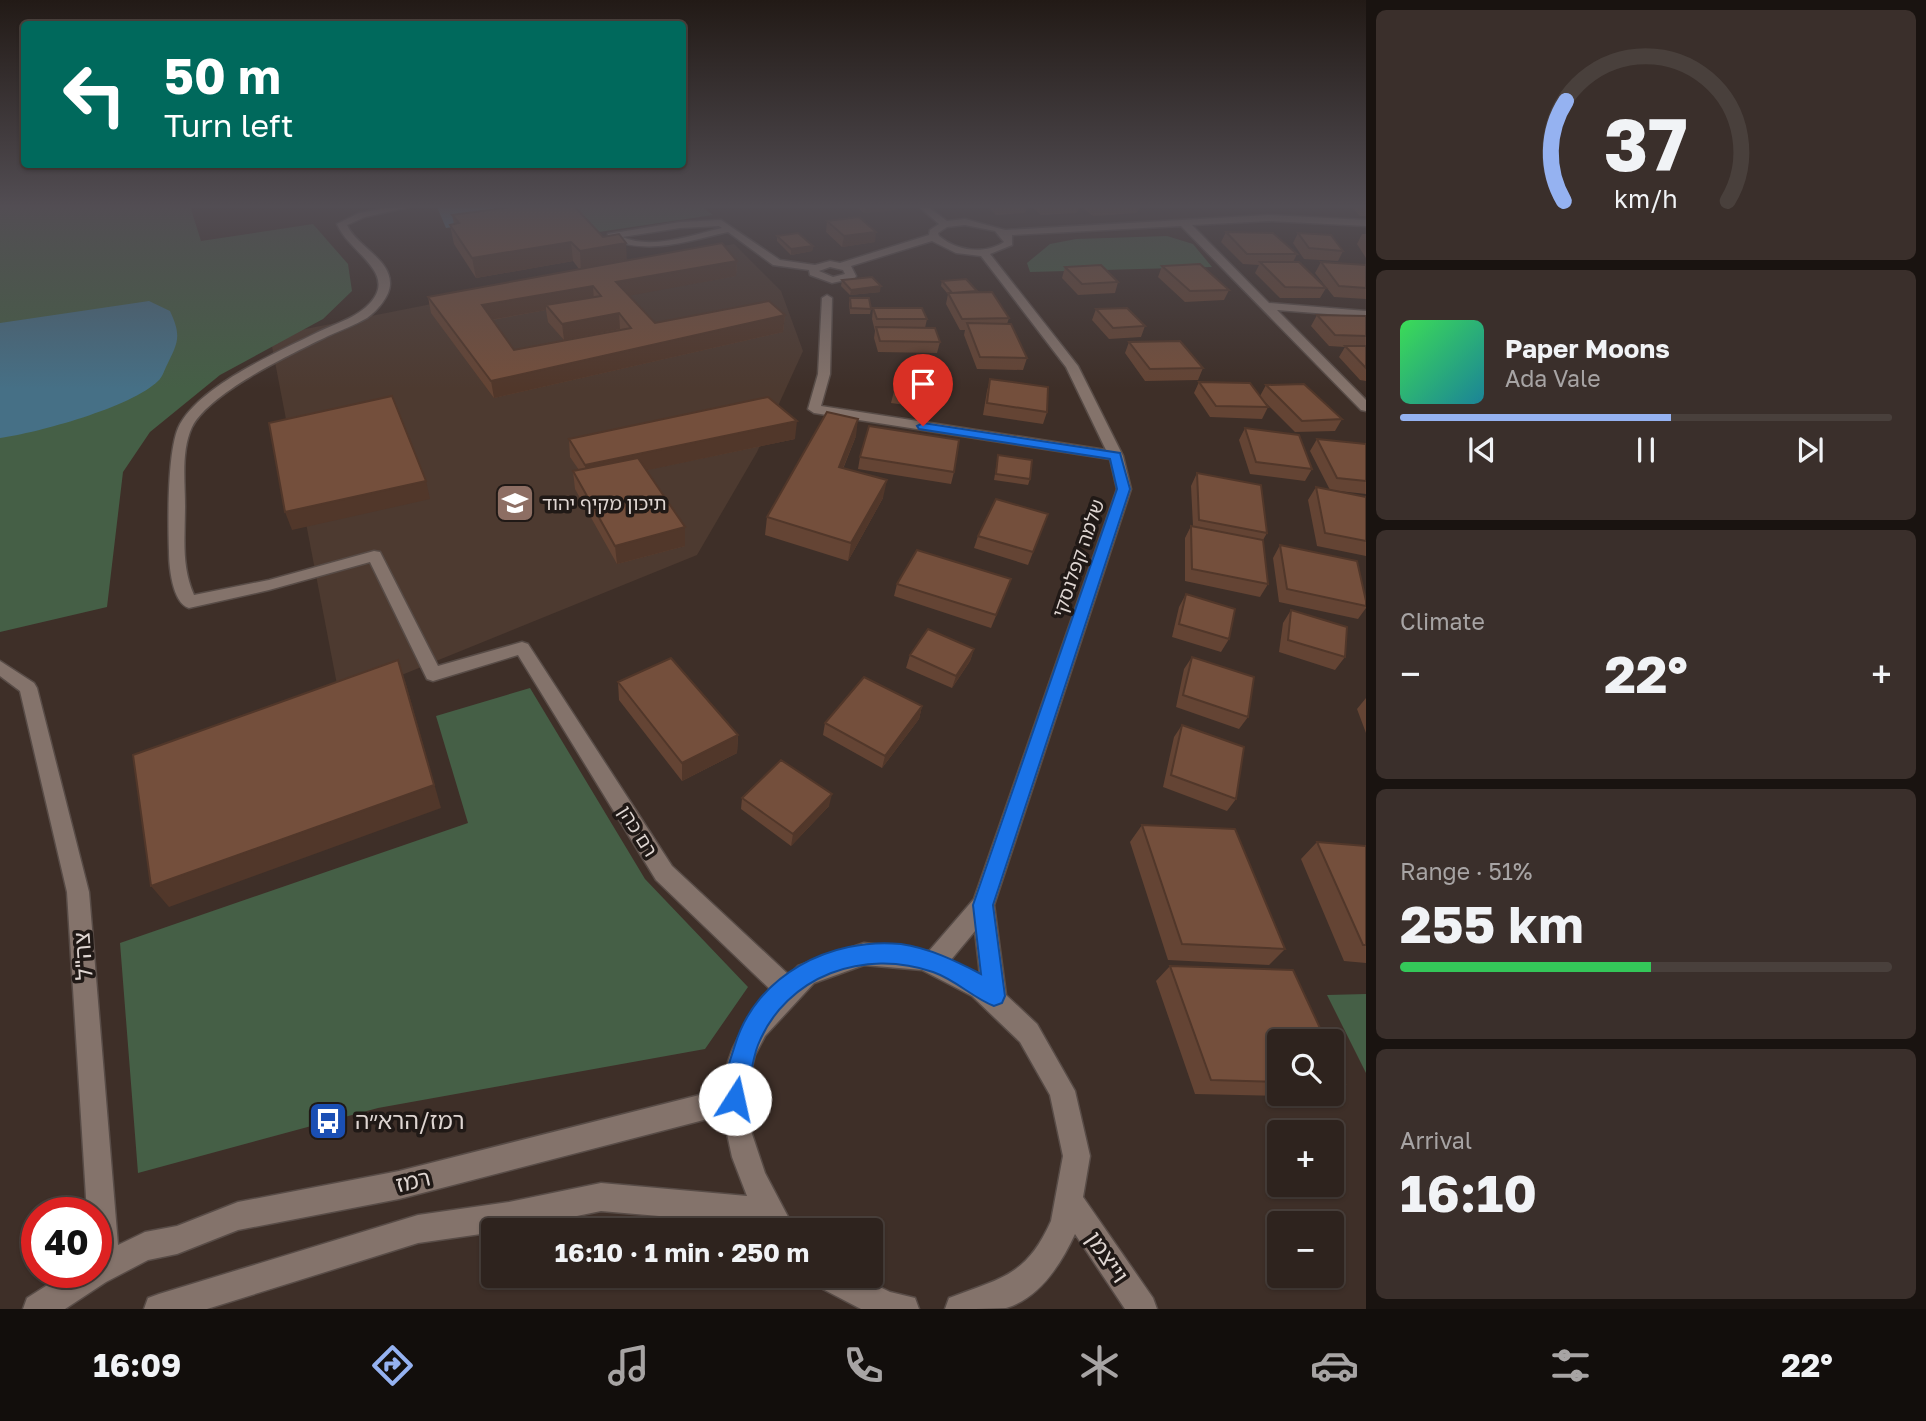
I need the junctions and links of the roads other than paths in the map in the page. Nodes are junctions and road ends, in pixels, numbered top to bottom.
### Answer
1 (379, 267) edge
2 (839, 267) edge
3 (856, 267) edge
4 (995, 267) edge
5 (1226, 267) edge
6 (827, 298) dead end
7 (1264, 306) junction
8 (1366, 314) edge
9 (1366, 407) edge
10 (1116, 456) junction
11 (0, 667) edge
12 (983, 905) junction
13 (934, 962) junction
14 (786, 988) junction
15 (994, 996) junction
16 (735, 1099) junction
17 (95, 1197) edge
18 (1072, 1205) junction
19 (495, 1218) edge
20 (754, 1218) edge
21 (774, 1218) edge
22 (481, 1220) edge
23 (112, 1263) edge
24 (71, 1288) edge
25 (850, 1288) edge
26 (998, 1305) edge
27 (38, 1309) edge
28 (159, 1309) edge
29 (904, 1309) edge
30 (960, 1309) edge
31 (1142, 1309) edge

1 - 14 street, רם כהן
2 - 3 street
4 - 10 street, שלמה קפלנסקי
5 - 7 street
6 - 10 street
7 - 8 street
7 - 9 street
10 - 12 street, שלמה קפלנסקי
11 - 17 street, צה"ל
12 - 13 street
12 - 15 street
13 - 14 street
13 - 15 street
14 - 16 street
15 - 18 street
16 - 21 street
16 - 23 street, רמז
18 - 26 street
18 - 31 street, וייצמן
19 - 20 street
22 - 28 street
24 - 27 street, רמז
25 - 29 street
26 - 30 street

